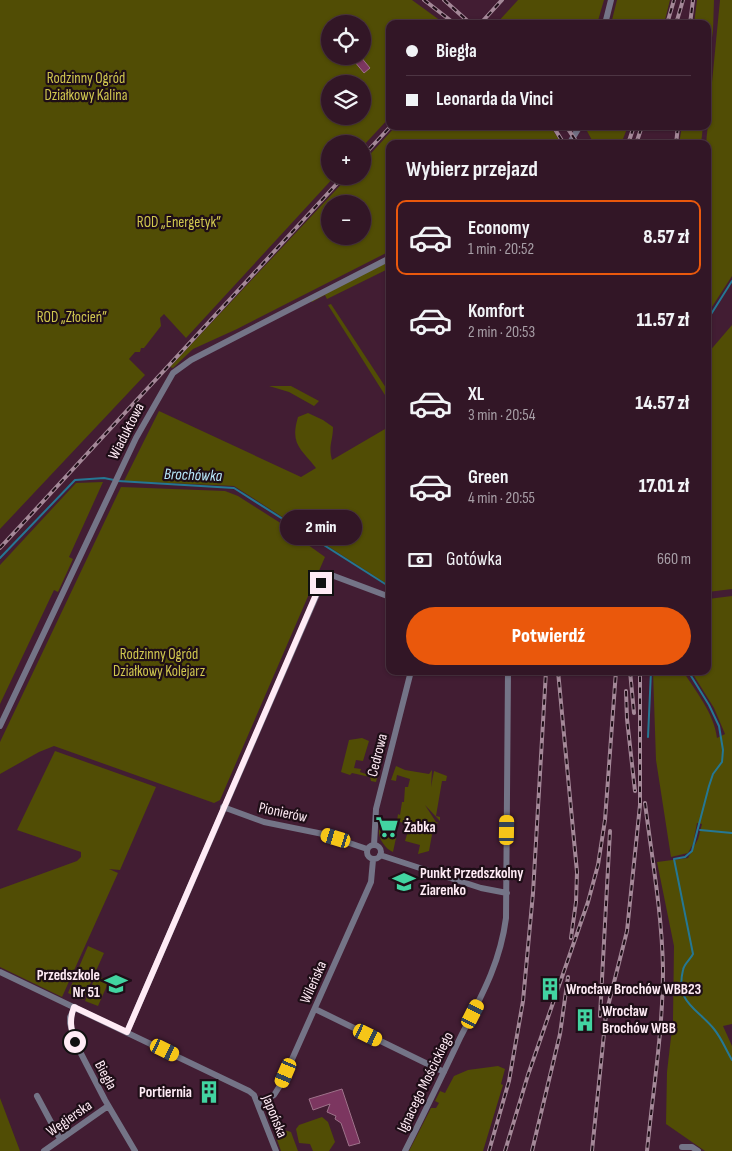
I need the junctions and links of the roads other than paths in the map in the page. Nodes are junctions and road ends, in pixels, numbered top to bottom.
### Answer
1 (611, 0) edge
2 (606, 20) edge
3 (386, 260) edge
4 (386, 596) edge
5 (410, 675) edge
6 (508, 675) edge
7 (0, 726) edge
8 (223, 807) junction
9 (374, 845) junction
10 (367, 849) junction
11 (380, 855) junction
12 (374, 860) junction
13 (507, 893) junction
14 (0, 972) edge
15 (74, 1007) junction
16 (315, 1009) junction
17 (127, 1032) junction
18 (444, 1072) junction
19 (37, 1096) dead end
20 (258, 1103) junction
21 (108, 1106) junction
22 (60, 1139) junction
23 (682, 1147) dead end
24 (44, 1151) edge
25 (135, 1151) edge
26 (276, 1151) edge
27 (405, 1151) edge
28 (698, 1151) edge

1 - 2 street
3 - 7 street, Wiaduktowa
4 - 8 street
5 - 9 street, Cedrowa
6 - 13 street, Ignacego Mościckiego
8 - 10 street, Pionierów
8 - 17 street
9 - 10 street
9 - 11 street
10 - 12 street
11 - 12 street
11 - 13 street
12 - 16 street, Wileńska
13 - 18 street, Ignacego Mościckiego
14 - 15 street
15 - 17 street
15 - 21 street, Biegła
16 - 18 street
16 - 20 street, Wileńska
17 - 20 street, Japońska
18 - 27 street, Ignacego Mościckiego
19 - 22 street
20 - 26 street, Japońska
21 - 22 street, Węgierska
21 - 25 street, Biegła
22 - 24 street, Węgierska
23 - 28 street

